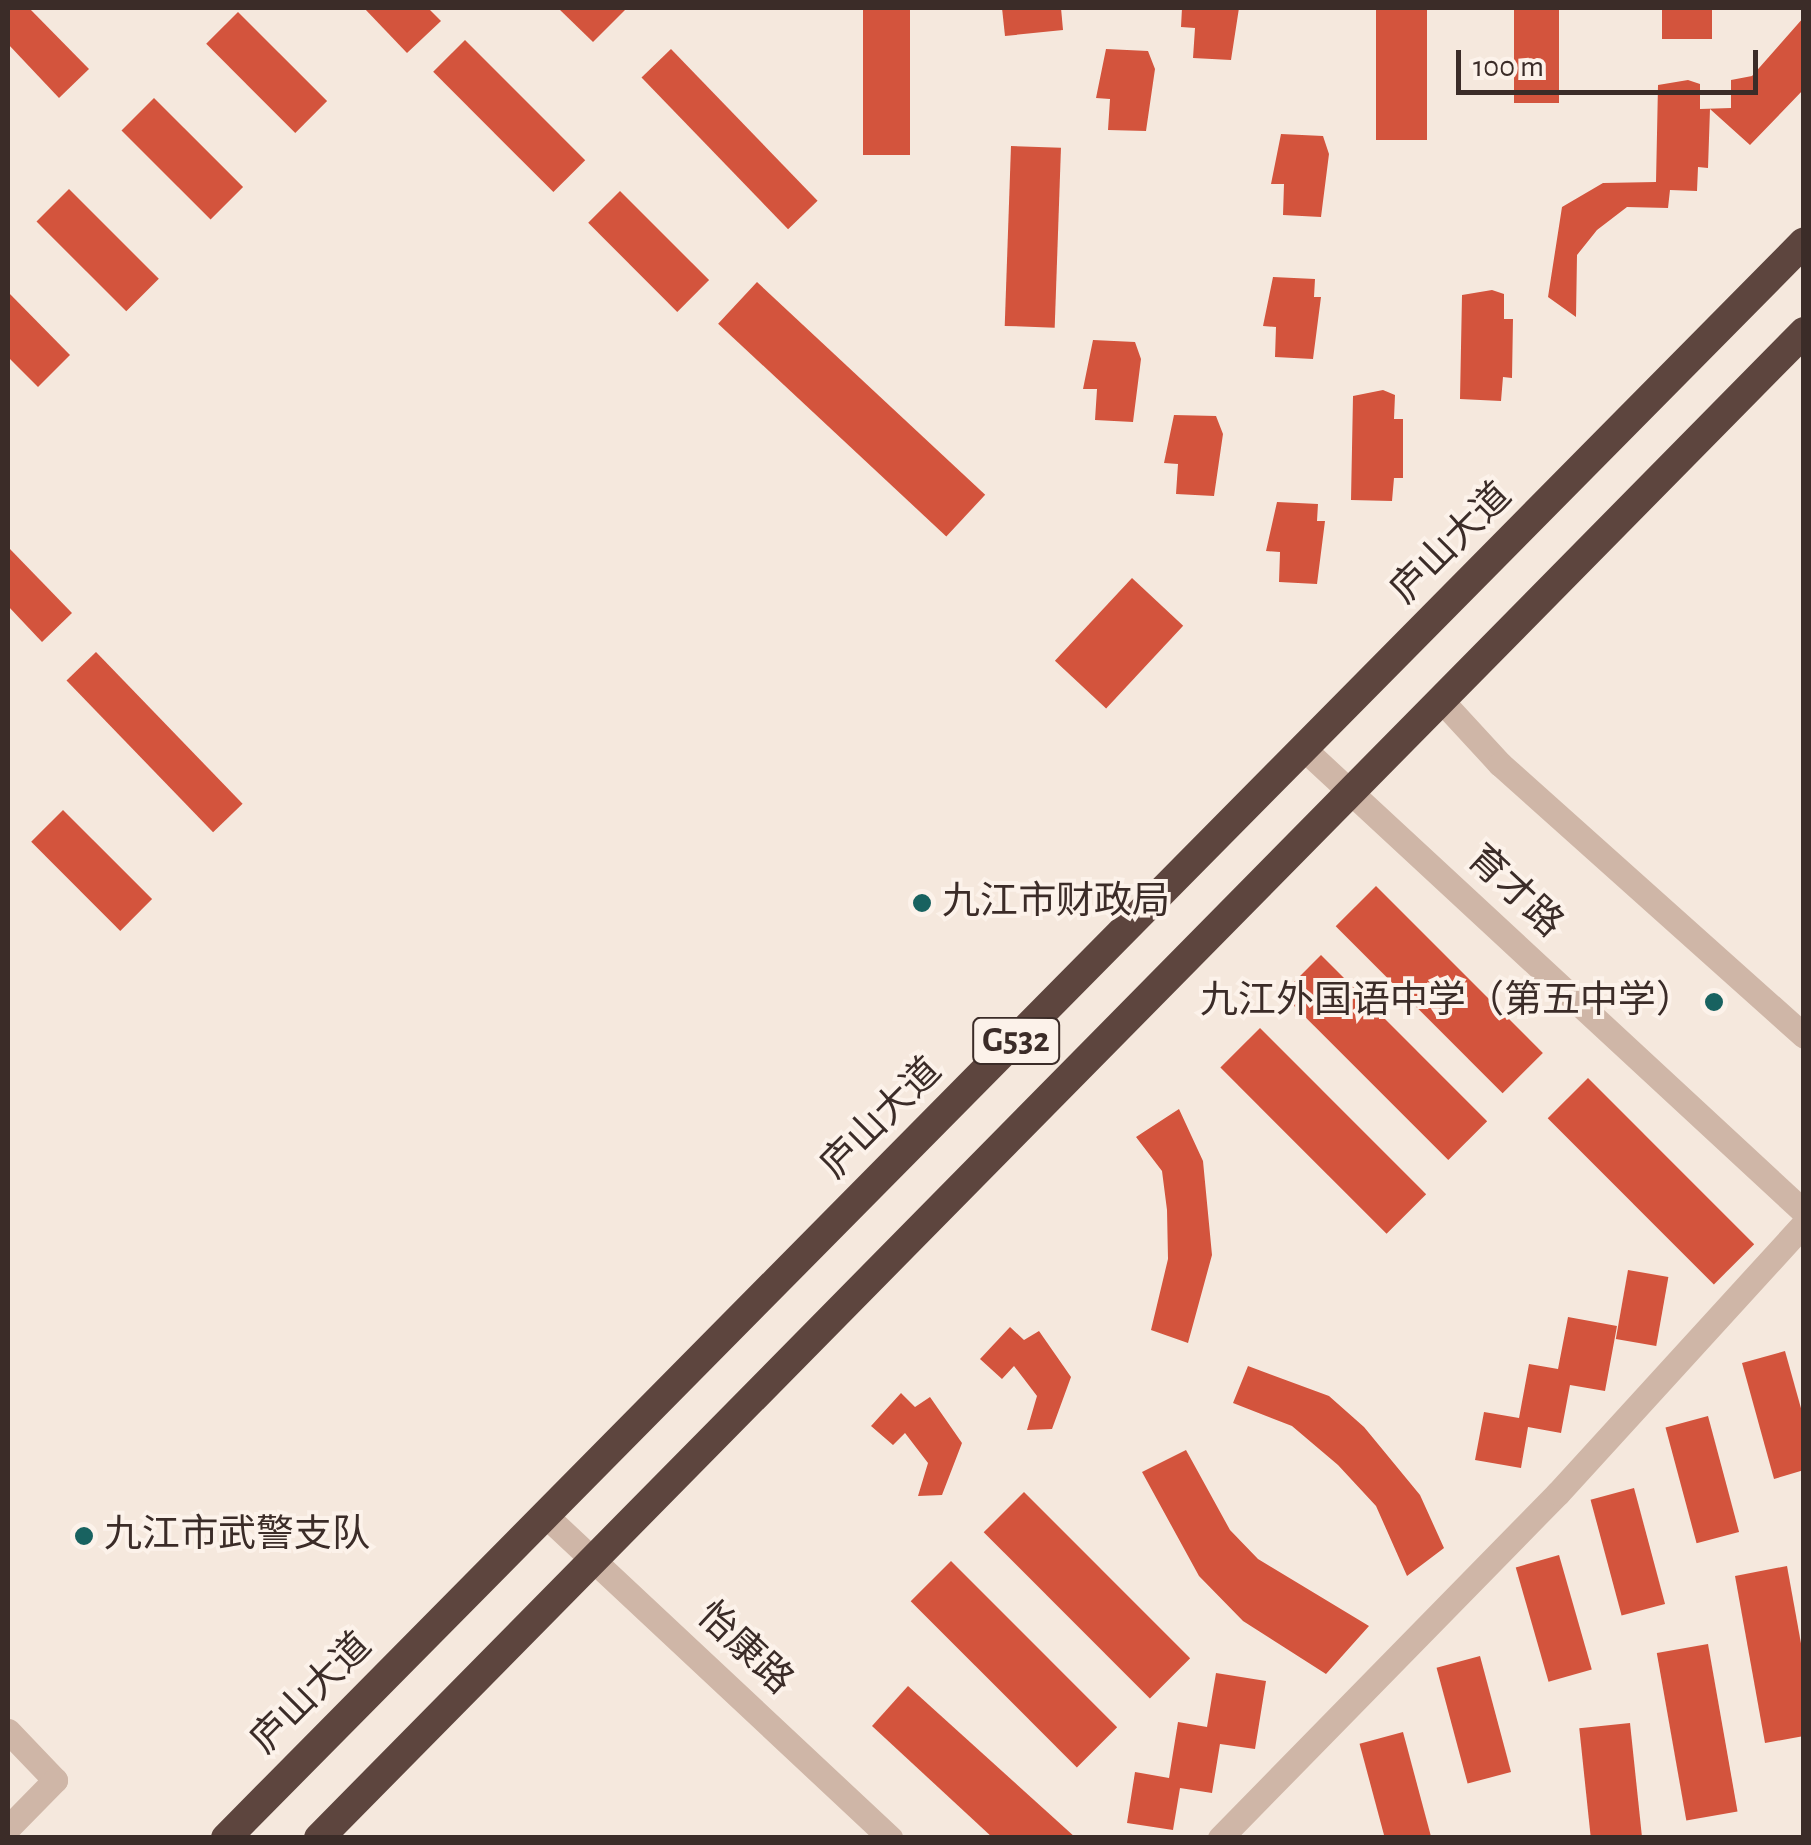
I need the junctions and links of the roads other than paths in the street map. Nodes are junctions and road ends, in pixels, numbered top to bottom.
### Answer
1 (1804, 242) edge
2 (1804, 332) edge
3 (1440, 698) junction
4 (1304, 750) junction
5 (1349, 790) junction
6 (1804, 1036) edge
7 (1804, 1212) edge
8 (1804, 1224) edge
9 (546, 1515) junction
10 (594, 1559) junction
11 (8, 1731) edge
12 (8, 1828) edge
13 (226, 1838) edge
14 (319, 1838) edge
15 (890, 1838) edge
16 (1220, 1838) edge

1 - 4 highway, 庐山大道 / G532
2 - 3 highway, G532
3 - 5 highway, G532
3 - 6 street
4 - 5 street, 育才路
4 - 9 highway, 庐山大道 / G532
5 - 7 street, 育才路
5 - 10 highway, G532
8 - 16 street
9 - 10 street, 怡康路
9 - 13 highway, 庐山大道 / G532
10 - 14 highway, G532
10 - 15 street, 怡康路
11 - 12 street

